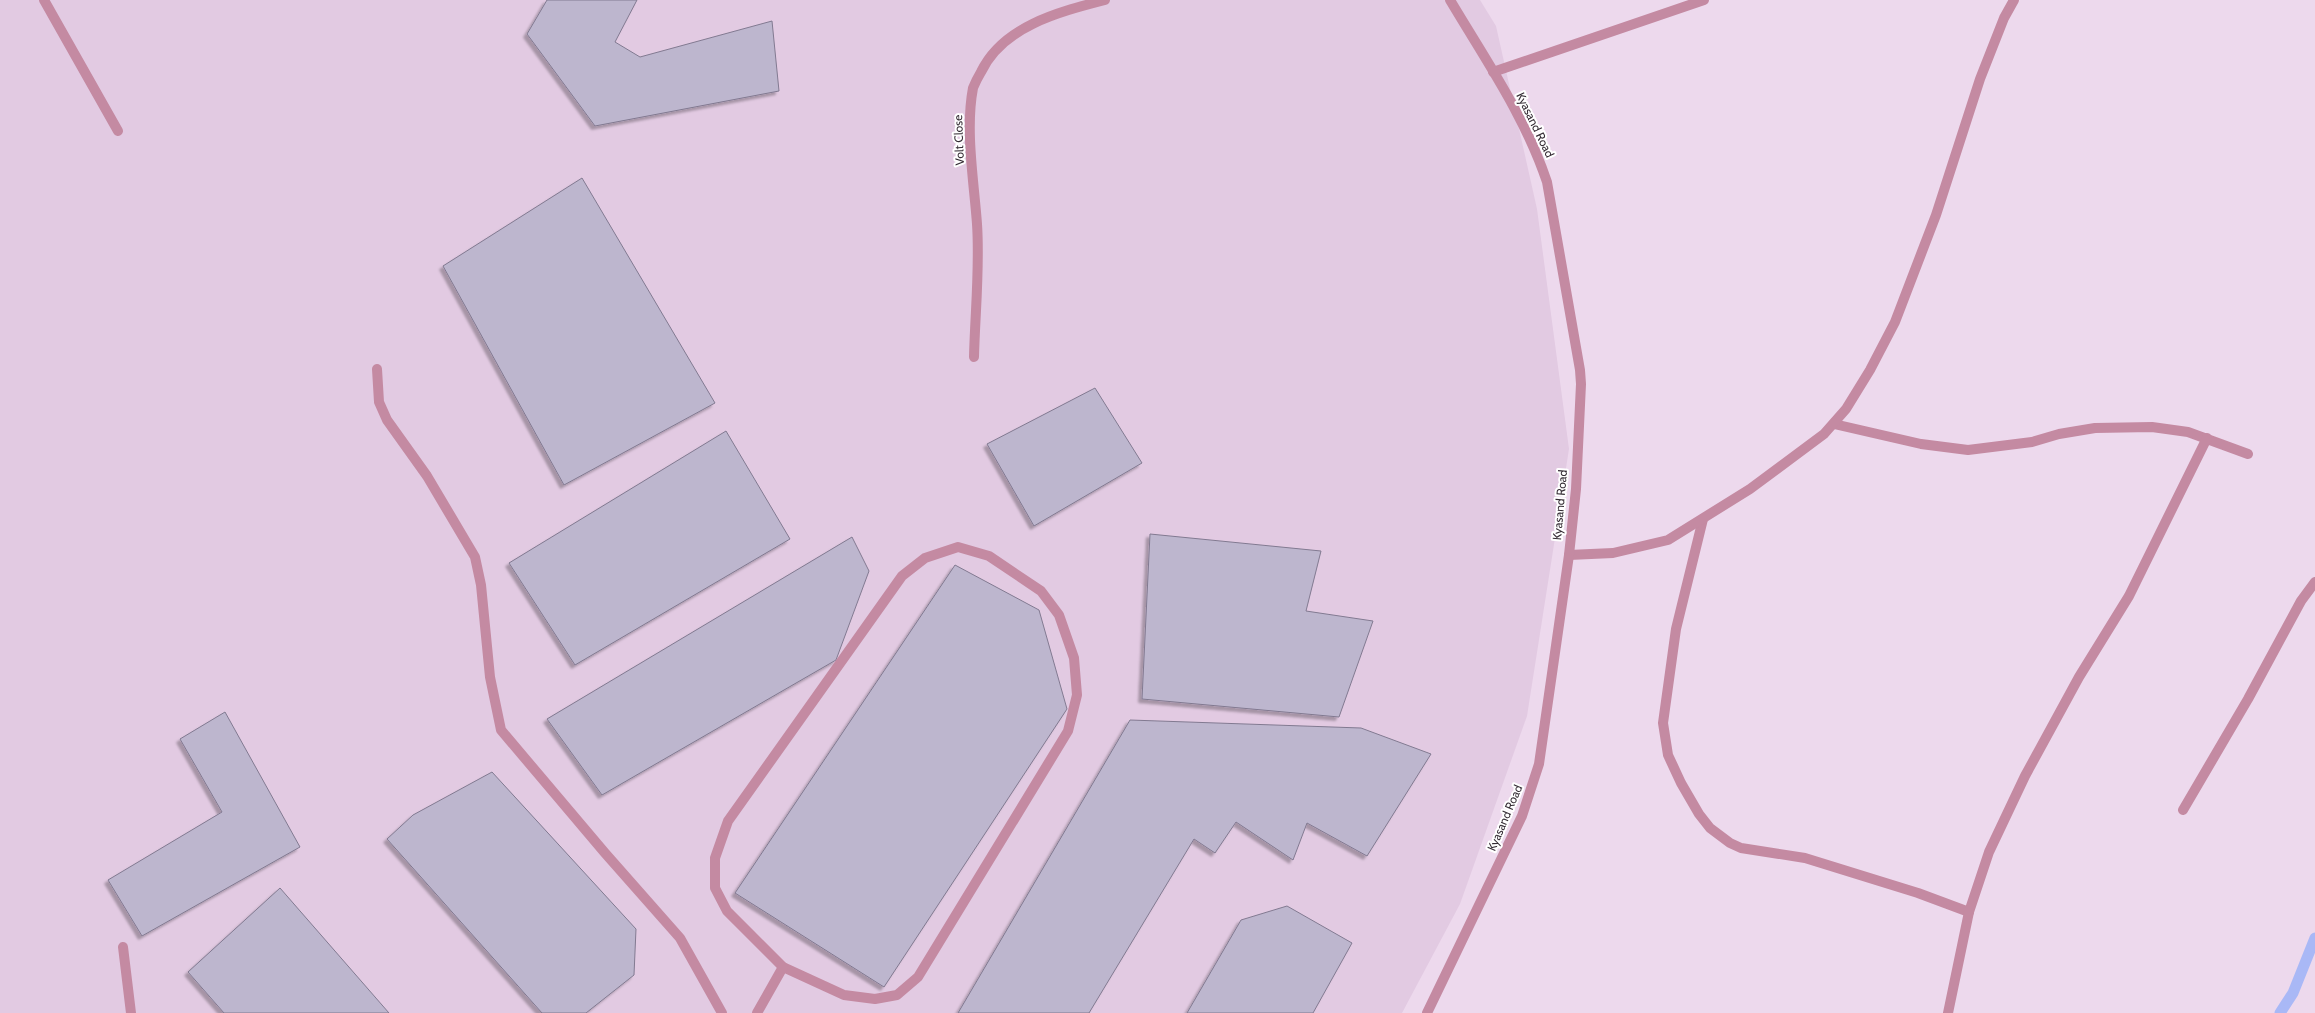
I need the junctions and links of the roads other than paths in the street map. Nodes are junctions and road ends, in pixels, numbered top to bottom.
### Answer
1 (44, 0) edge
2 (1105, 0) edge
3 (1450, 0) edge
4 (1704, 0) edge
5 (2014, 0) edge
6 (1493, 72) junction
7 (118, 131) dead end
8 (974, 357) dead end
9 (377, 369) dead end
10 (1834, 424) junction
11 (2207, 438) junction
12 (2248, 454) dead end
13 (1703, 519) junction
14 (1569, 555) junction
15 (2315, 582) edge
16 (2184, 810) dead end
17 (1969, 912) junction
18 (123, 947) dead end
19 (783, 968) junction
20 (131, 1013) edge
21 (722, 1013) edge
22 (757, 1013) edge
23 (1427, 1013) edge
24 (1948, 1013) edge

1 - 7 street
2 - 8 street, Volt Close
3 - 6 street, Kyasand Road
4 - 6 street
5 - 10 street
6 - 14 street, Kyasand Road
9 - 21 street
10 - 11 street
10 - 13 street
11 - 12 street
11 - 17 street
13 - 14 street
13 - 17 street
14 - 23 street, Kyasand Road
15 - 16 street
17 - 24 street
18 - 20 street
19 - 19 street
19 - 22 street

